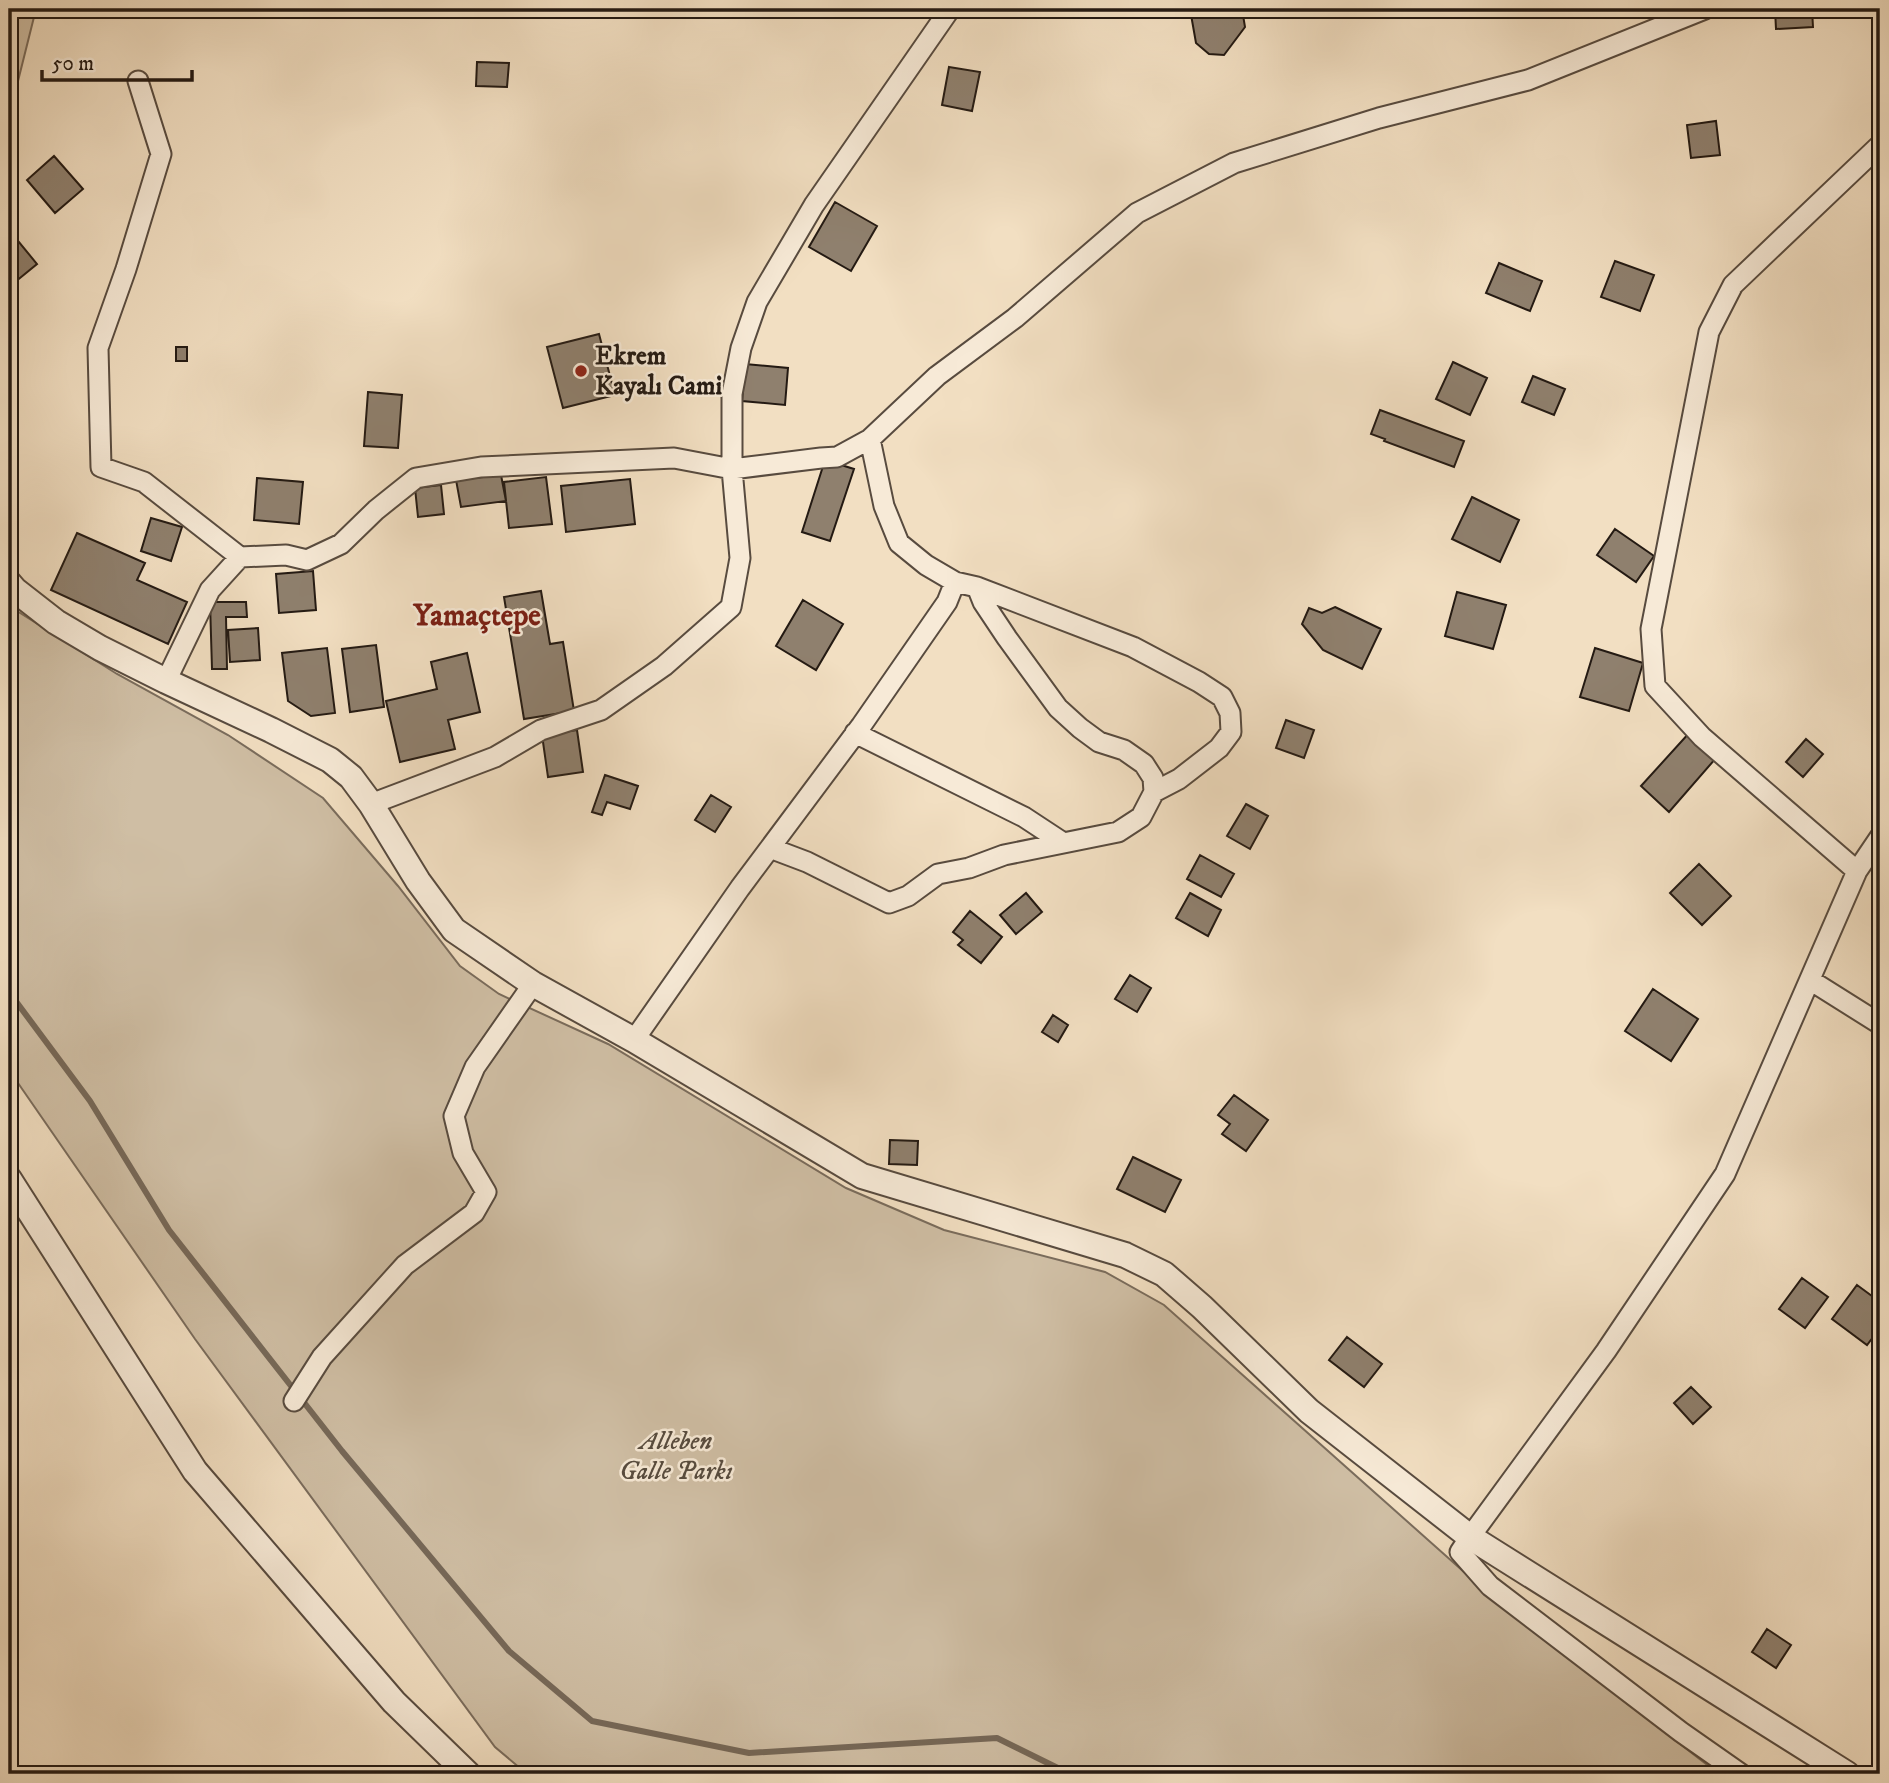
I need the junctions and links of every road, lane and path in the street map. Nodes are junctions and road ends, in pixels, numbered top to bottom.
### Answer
1 (950, 9) edge
2 (1705, 9) edge
3 (138, 81) dead end
4 (1880, 145) edge
5 (870, 439) junction
6 (732, 469) junction
7 (240, 557) junction
8 (955, 582) junction
9 (9, 583) edge
10 (977, 587) junction
11 (166, 681) junction
12 (855, 733) junction
13 (1154, 792) junction
14 (371, 804) junction
15 (1880, 837) edge
16 (1062, 842) junction
17 (770, 848) junction
18 (1857, 871) junction
19 (1810, 980) junction
20 (533, 984) junction
21 (1880, 1024) edge
22 (634, 1040) junction
23 (9, 1179) edge
24 (295, 1401) dead end
25 (1470, 1537) junction
26 (468, 1774) edge
27 (1741, 1774) edge
28 (1847, 1774) edge

1 - 6 street
2 - 5 street
3 - 7 street
4 - 18 street
5 - 6 street
5 - 8 street
6 - 7 street
6 - 14 street
7 - 11 street
8 - 10 street
8 - 12 street
9 - 11 street
10 - 13 street
10 - 13 street
11 - 14 street
12 - 16 street
12 - 17 street
13 - 16 street
14 - 20 street
15 - 18 street
16 - 17 street
17 - 22 street
18 - 19 street
19 - 21 street
19 - 25 street
20 - 22 street
20 - 24 street
22 - 25 street
23 - 26 street
25 - 27 street
25 - 28 street

